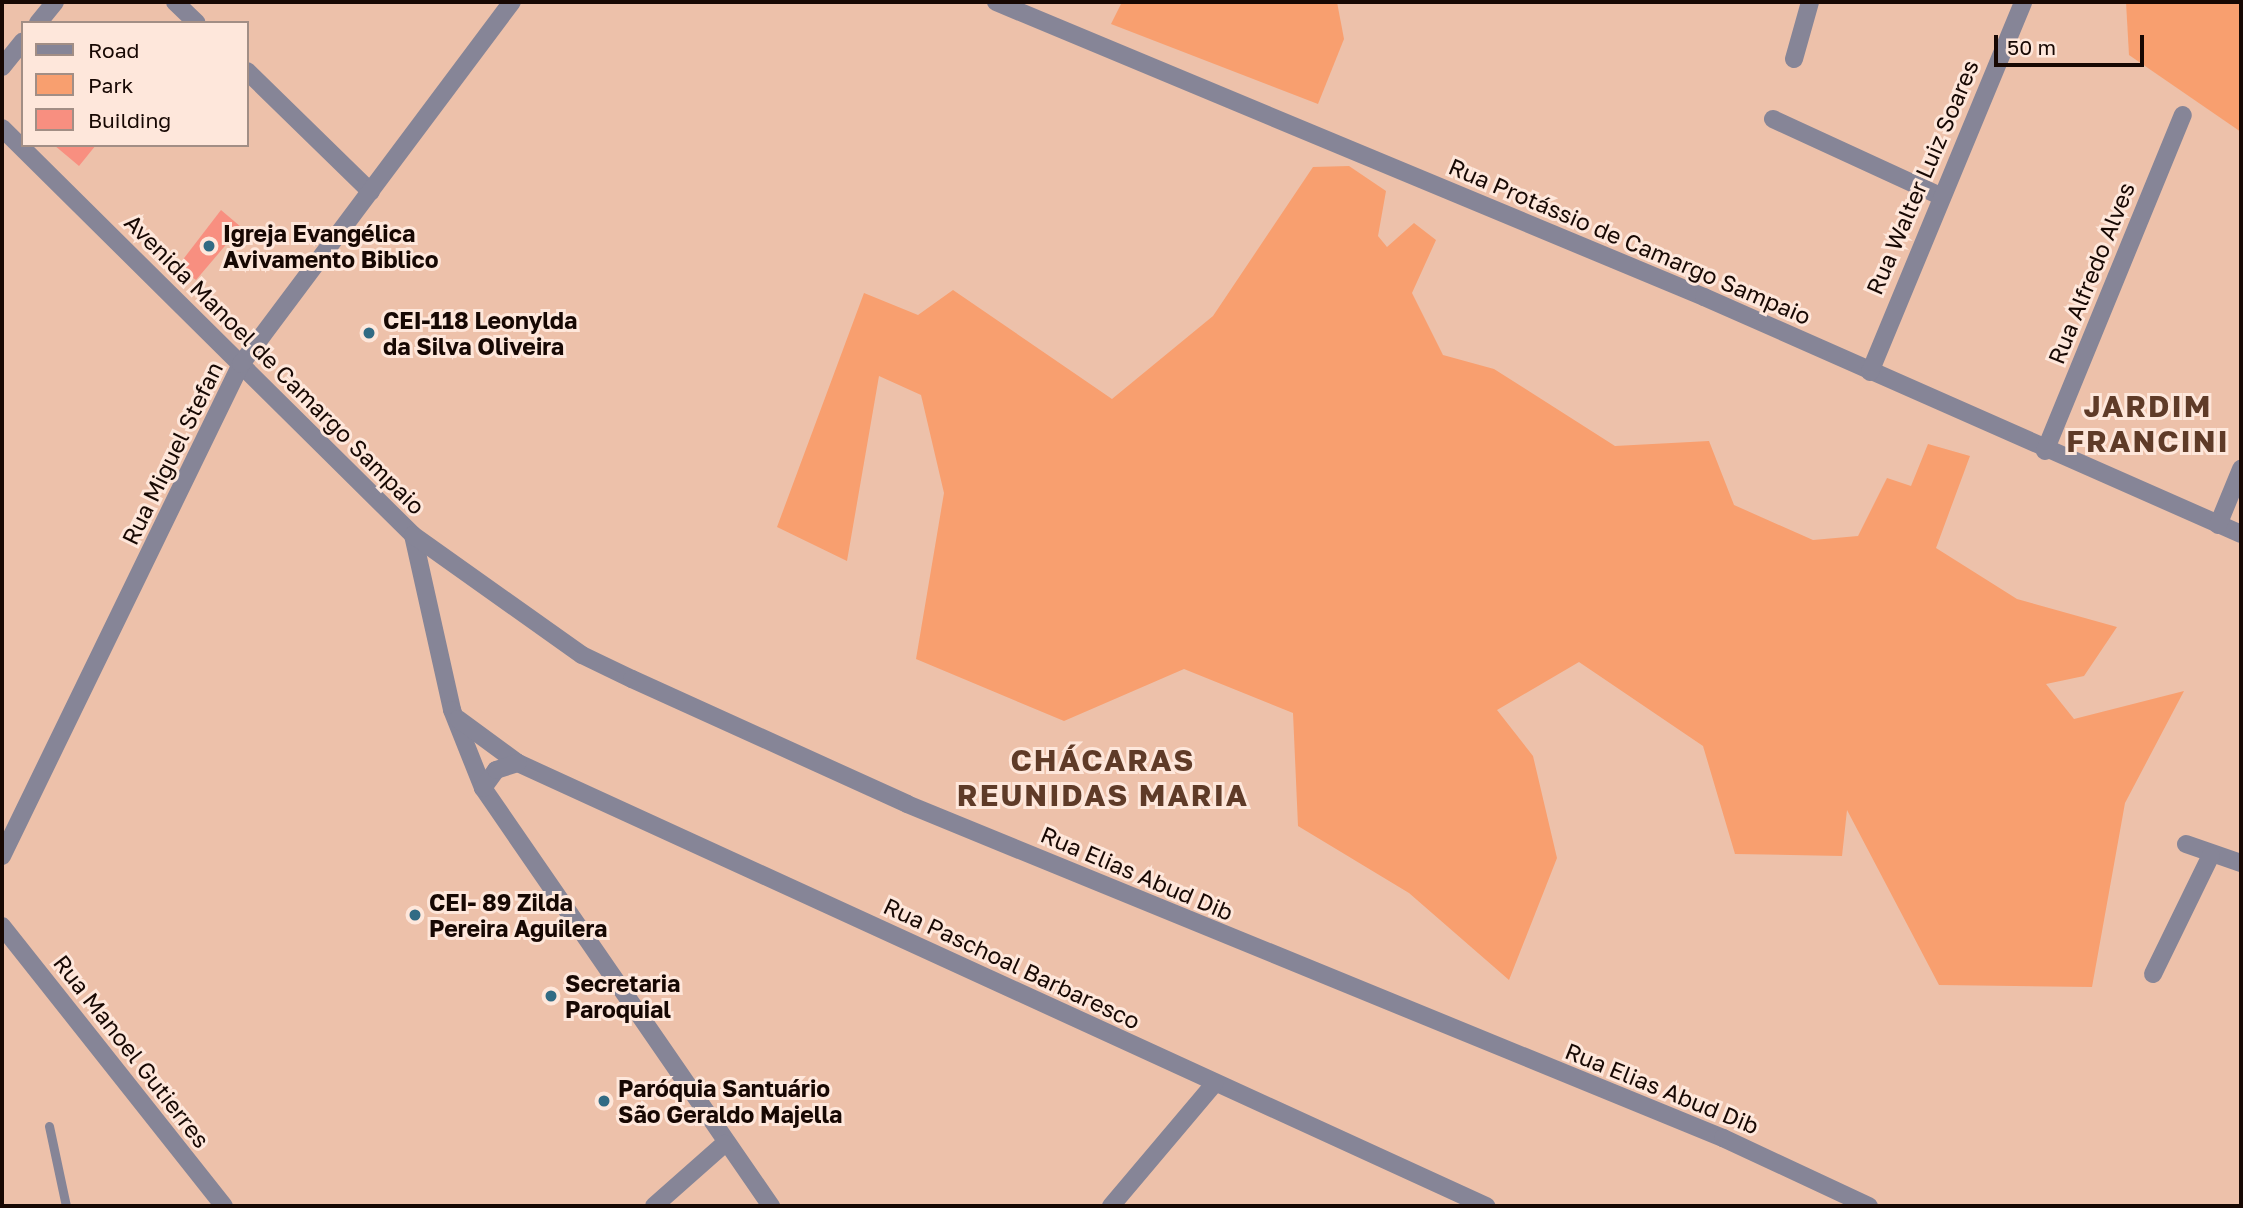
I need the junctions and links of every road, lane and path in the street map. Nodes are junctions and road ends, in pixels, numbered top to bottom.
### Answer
1 (55, 2) edge
2 (175, 2) edge
3 (996, 2) edge
4 (1810, 2) edge
5 (2023, 2) edge
6 (501, 6) edge
7 (39, 21) edge
8 (195, 21) edge
9 (21, 43) edge
10 (1794, 59) dead end
11 (2, 67) edge
12 (248, 72) edge
13 (2183, 115) dead end
14 (1773, 118) dead end
15 (2, 128) edge
16 (21, 147) edge
17 (21, 147) edge
18 (371, 192) junction
19 (1938, 195) junction
20 (241, 365) junction
21 (1870, 372) junction
22 (2045, 451) junction
23 (2241, 469) edge
24 (2218, 525) junction
25 (2241, 534) edge
26 (413, 536) junction
27 (452, 710) junction
28 (518, 762) junction
29 (483, 788) junction
30 (2186, 844) dead end
31 (2211, 855) junction
32 (2, 856) edge
33 (2241, 863) edge
34 (2, 926) edge
35 (2153, 974) dead end
36 (1214, 1084) junction
37 (49, 1126) dead end
38 (724, 1144) junction
39 (66, 1206) edge
40 (224, 1206) edge
41 (654, 1206) edge
42 (771, 1206) edge
43 (1111, 1206) edge
44 (1486, 1206) edge
45 (1869, 1206) edge

1 - 7 street
2 - 8 street
3 - 21 street, Rua Protássio de Camargo Sampaio
4 - 10 street
5 - 19 street, Rua Walter Luiz Soares
6 - 18 street, Rua Miguel Stefan
9 - 11 street
12 - 18 street
13 - 22 street, Rua Alfredo Alves
14 - 19 street
15 - 16 street, Avenida Manoel de Camargo Sampaio
17 - 20 street, Avenida Manoel de Camargo Sampaio
18 - 20 street, Rua Miguel Stefan
19 - 21 street, Rua Walter Luiz Soares
20 - 26 street, Avenida Manoel de Camargo Sampaio
20 - 32 street, Rua Miguel Stefan
21 - 22 street, Rua Protássio de Camargo Sampaio
22 - 24 street, Rua Protássio de Camargo Sampaio
23 - 24 street
24 - 25 street, Rua Protássio de Camargo Sampaio
26 - 27 street, Avenida Manoel de Camargo Sampaio
26 - 45 street, Rua Elias Abud Dib
27 - 28 street, Rua Paschoal Barbaresco
27 - 29 street, Avenida Manoel de Camargo Sampaio
28 - 29 street
28 - 36 street, Rua Paschoal Barbaresco
29 - 38 street, Avenida Manoel de Camargo Sampaio
30 - 31 street
31 - 33 street
31 - 35 street
34 - 40 street, Rua Manoel Gutierres
36 - 43 street
36 - 44 street, Rua Paschoal Barbaresco
37 - 39 lane
38 - 41 street
38 - 42 street, Avenida Manoel de Camargo Sampaio

